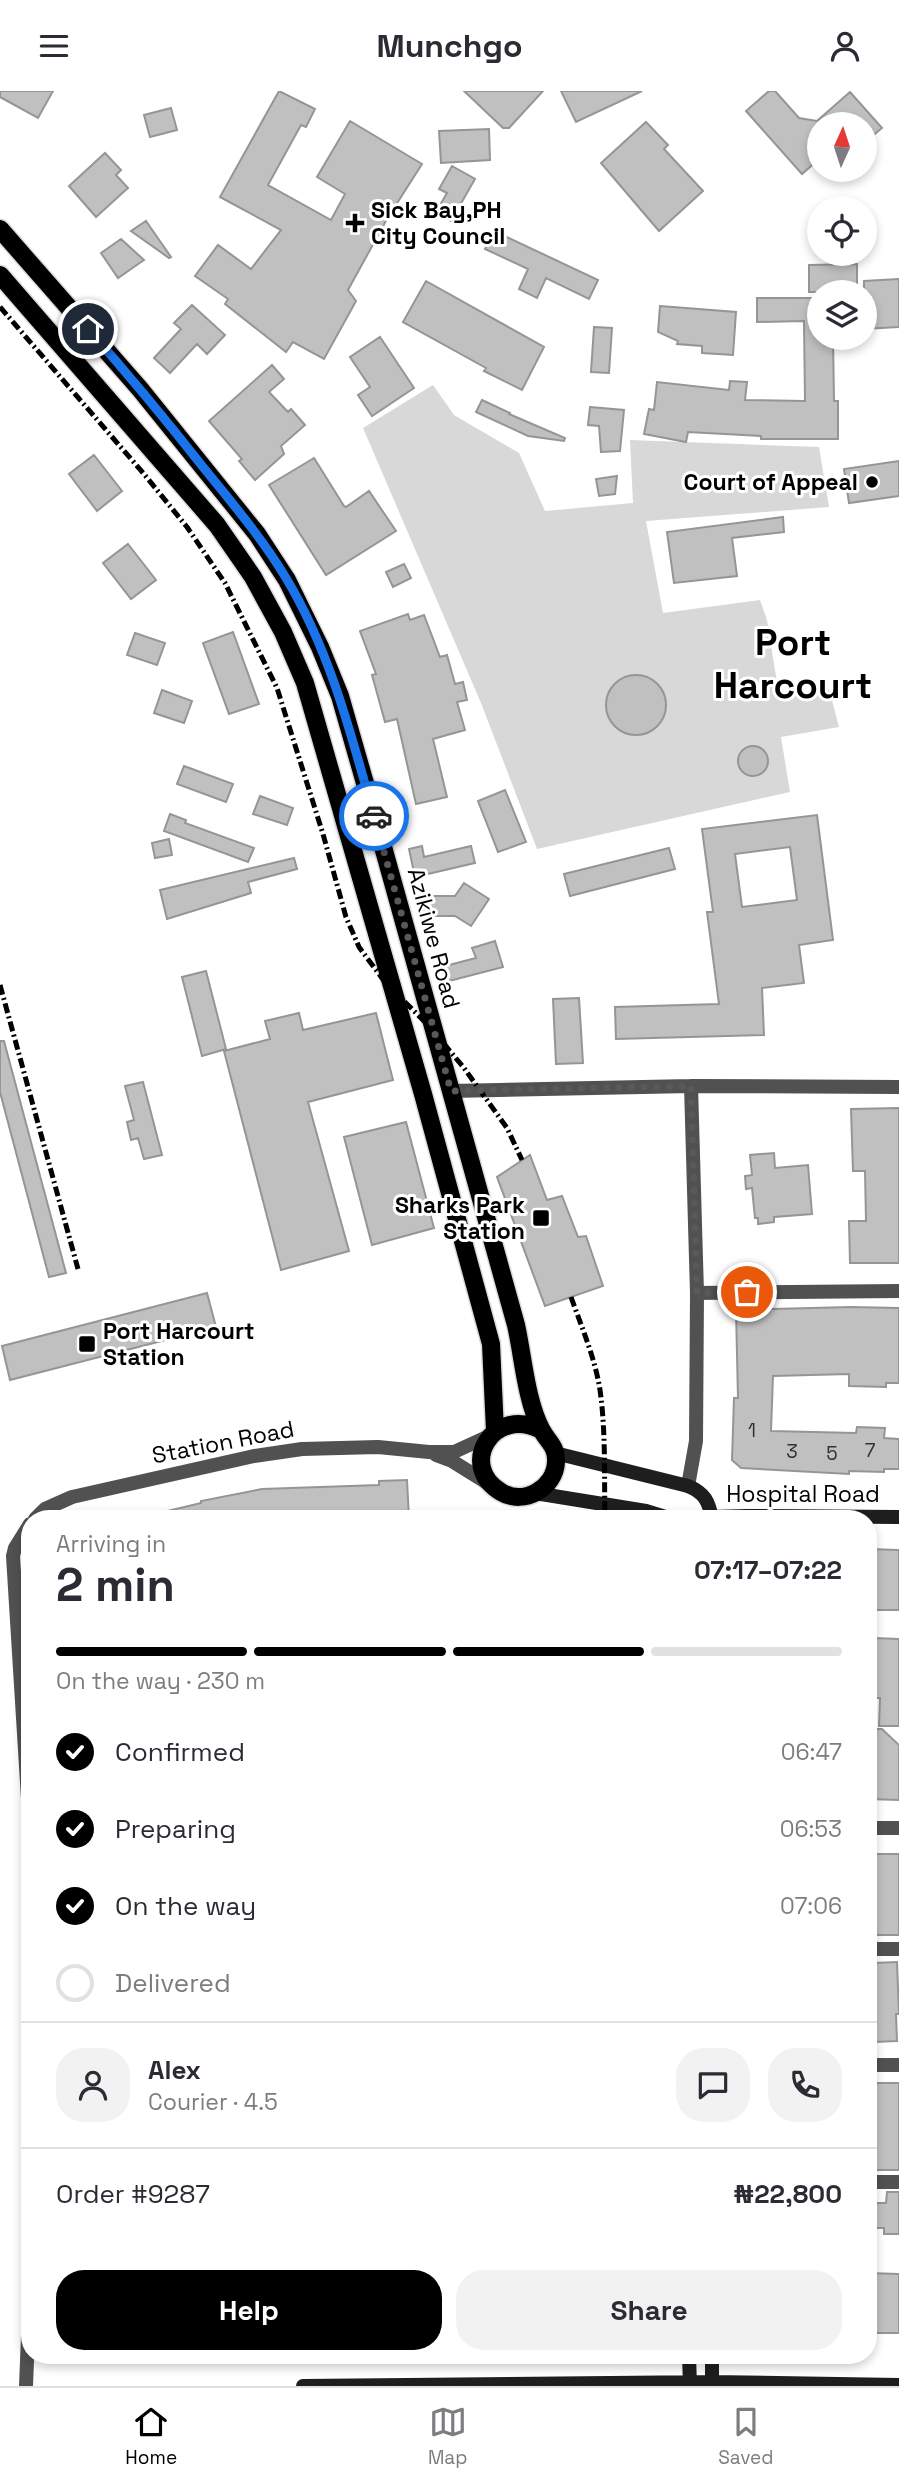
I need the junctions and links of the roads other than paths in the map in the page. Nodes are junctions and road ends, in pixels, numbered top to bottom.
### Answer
1 (0, 229) edge
2 (0, 275) edge
3 (691, 1086) junction
4 (899, 1087) edge
5 (451, 1091) junction
6 (899, 1291) edge
7 (697, 1293) junction
8 (541, 1430) junction
9 (492, 1434) junction
10 (429, 1452) junction
11 (555, 1453) junction
12 (491, 1486) junction
13 (688, 1486) junction
14 (535, 1493) junction
15 (45, 1510) edge
16 (640, 1510) edge
17 (709, 1510) edge
18 (877, 1517) edge
19 (899, 1517) edge
20 (21, 1534) edge
21 (7, 1550) edge
22 (21, 1705) edge
23 (877, 1828) edge
24 (899, 1829) edge
25 (877, 1949) edge
26 (899, 1949) edge
27 (877, 2065) edge
28 (899, 2065) edge
29 (877, 2182) edge
30 (899, 2182) edge
31 (27, 2364) edge
32 (689, 2364) edge
33 (712, 2364) edge
34 (712, 2384) edge
35 (690, 2385) edge
36 (899, 2385) edge
37 (26, 2386) edge
38 (303, 2386) edge

1 - 5 main road, Azikiwe Road
2 - 9 main road
3 - 4 street
3 - 5 street
3 - 7 street
5 - 8 main road, Azikiwe Road
6 - 7 street
7 - 13 street
8 - 9 main road
8 - 11 main road
9 - 10 street, Station Road
9 - 12 main road
10 - 12 street, Station Road
10 - 15 street, Station Road
11 - 13 street
11 - 14 main road
12 - 14 main road
13 - 17 street
14 - 16 street
18 - 19 street, Hospital Road
20 - 21 street
21 - 22 street
23 - 24 street
25 - 26 street
27 - 28 street
29 - 30 street
31 - 37 street
32 - 35 street
33 - 34 street
34 - 35 street
34 - 36 street
35 - 38 street

